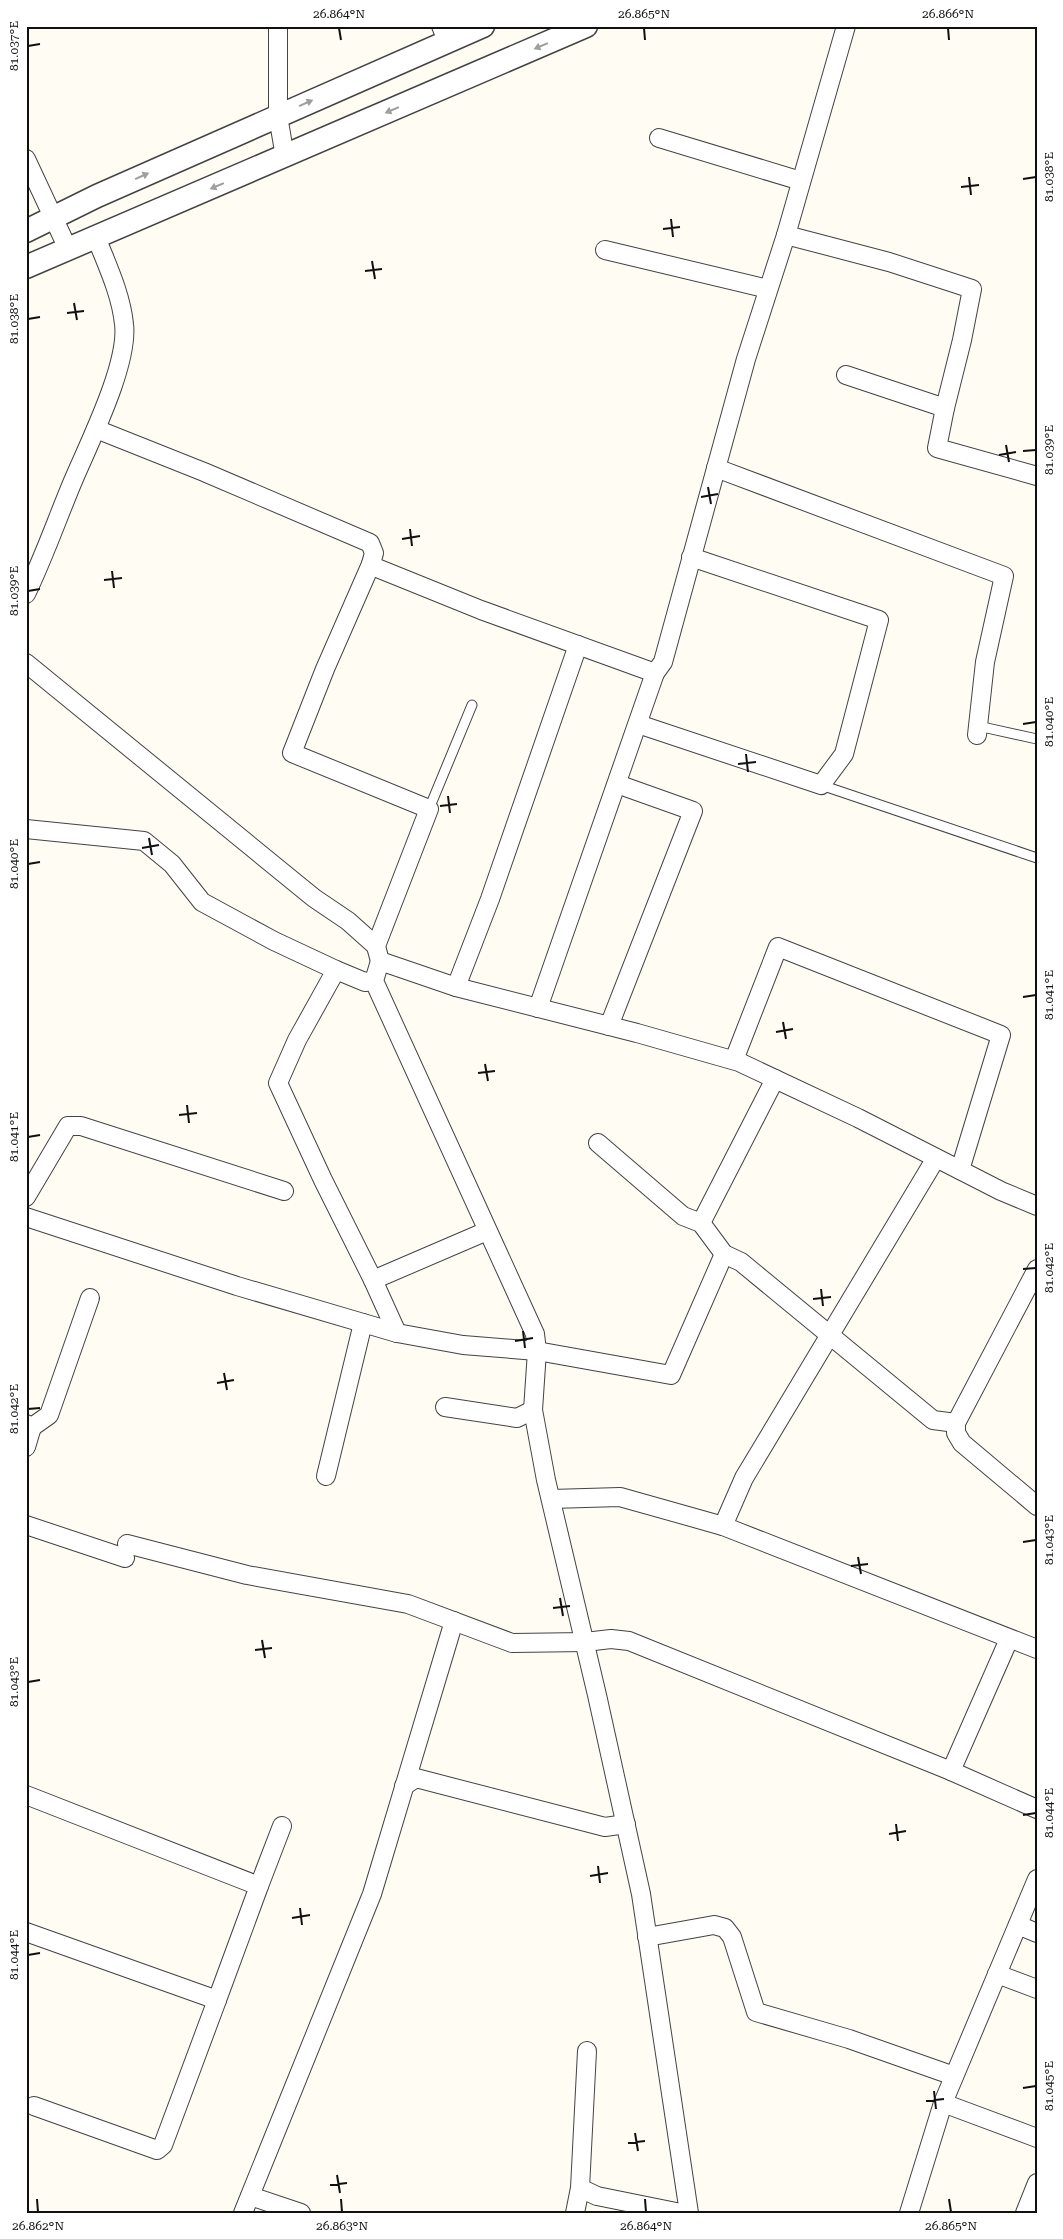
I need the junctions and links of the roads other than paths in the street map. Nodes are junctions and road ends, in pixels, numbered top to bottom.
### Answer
1 (278, 26) edge
2 (483, 26) edge
3 (586, 26) edge
4 (846, 26) edge
5 (444, 34) edge
6 (278, 116) junction
7 (660, 138) dead end
8 (285, 157) junction
9 (26, 159) edge
10 (801, 181) junction
11 (53, 219) junction
12 (26, 231) edge
13 (786, 235) junction
14 (96, 237) junction
15 (68, 249) junction
16 (606, 250) dead end
17 (26, 267) edge
18 (768, 289) junction
19 (846, 375) dead end
20 (946, 408) junction
21 (96, 429) junction
22 (716, 468) junction
23 (1037, 476) edge
24 (691, 557) junction
25 (372, 564) junction
26 (26, 594) edge
27 (578, 645) junction
28 (26, 663) edge
29 (655, 673) junction
30 (472, 705) dead end
31 (638, 724) junction
32 (977, 730) joint
33 (1037, 739) edge
34 (617, 784) junction
35 (821, 785) junction
36 (429, 809) junction
37 (26, 830) edge
38 (1037, 858) edge
39 (378, 954) junction
40 (336, 970) junction
41 (374, 981) junction
42 (456, 987) junction
43 (538, 1008) junction
44 (609, 1026) junction
45 (734, 1060) junction
46 (775, 1079) junction
47 (598, 1143) dead end
48 (936, 1158) junction
49 (960, 1170) junction
50 (284, 1191) dead end
51 (26, 1198) edge
52 (1037, 1206) edge
53 (26, 1217) edge
54 (701, 1223) junction
55 (487, 1231) junction
56 (724, 1254) junction
57 (1037, 1269) edge
58 (373, 1280) junction
59 (90, 1298) dead end
60 (362, 1323) junction
61 (398, 1333) junction
62 (830, 1334) junction
63 (537, 1351) junction
64 (445, 1408) dead end
65 (533, 1410) junction
66 (956, 1423) junction
67 (29, 1425) edge
68 (26, 1447) edge
69 (326, 1476) dead end
70 (550, 1499) junction
71 (1037, 1506) edge
72 (26, 1525) edge
73 (723, 1526) junction
74 (454, 1621) junction
75 (1009, 1639) junction
76 (585, 1642) junction
77 (1037, 1649) edge
78 (951, 1771) junction
79 (404, 1786) junction
80 (26, 1796) edge
81 (1037, 1809) edge
82 (626, 1824) junction
83 (282, 1826) dead end
84 (1037, 1878) edge
85 (259, 1886) junction
86 (1018, 1925) junction
87 (26, 1932) edge
88 (1037, 1933) edge
89 (647, 1937) junction
90 (997, 1974) junction
91 (1037, 1989) edge
92 (217, 2000) junction
93 (587, 2051) dead end
94 (954, 2076) junction
95 (942, 2102) junction
96 (34, 2106) dead end
97 (1037, 2138) edge
98 (1037, 2183) edge
99 (580, 2188) junction
100 (250, 2196) junction
101 (243, 2213) edge
102 (302, 2213) edge
103 (575, 2213) edge
104 (681, 2213) edge
105 (689, 2213) edge
106 (909, 2213) edge
107 (1025, 2213) edge

1 - 6 street
2 - 5 street
3 -> 8 street
4 - 10 street
6 -> 5 street
6 - 8 street
11 -> 6 street
7 - 10 street
8 -> 14 street
9 - 11 street
10 - 13 street
11 - 12 street
11 - 15 street
13 - 18 street
13 - 20 street
14 - 15 street
14 - 21 street
15 - 17 street
16 - 18 street
18 - 22 street
19 - 20 street
20 - 23 street
21 - 25 street
21 - 26 street
22 - 24 street
22 - 32 street
24 - 29 street
24 - 35 street
25 - 27 street
25 - 36 street
27 - 29 street
27 - 42 street
28 - 39 street
29 - 31 street
30 - 36 lane
31 - 34 street
31 - 35 street
32 - 33 lane
34 - 43 street
34 - 44 street
35 - 38 lane
36 - 39 street
37 - 40 street
39 - 41 street
39 - 42 street
40 - 41 street
40 - 58 street
41 - 55 street
42 - 43 street
43 - 44 street
44 - 45 street
45 - 46 street
45 - 49 street
46 - 48 street
46 - 54 street
47 - 54 street
48 - 49 street
48 - 62 street
49 - 52 street
50 - 51 street
53 - 60 street
54 - 56 street
55 - 58 street
55 - 63 street
56 - 62 street
56 - 63 street
57 - 66 street
58 - 61 street
59 - 67 street
60 - 61 street
60 - 69 street
61 - 63 street
62 - 66 street
62 - 73 street
63 - 65 street
64 - 65 street
65 - 70 street
66 - 71 street
67 - 68 street
70 - 73 street
70 - 76 street
72 - 74 street
73 - 75 street
74 - 76 street
74 - 79 street
75 - 77 street
75 - 78 street
76 - 78 street
76 - 82 street
78 - 81 street
79 - 82 street
79 - 100 street
80 - 85 street
82 - 89 street
83 - 85 street
84 - 86 street
85 - 92 street
86 - 88 street
86 - 90 street
87 - 92 street
89 - 94 street
89 - 105 street
90 - 91 street
90 - 94 street
92 - 96 street
93 - 99 street
94 - 95 street
95 - 97 street
95 - 106 street
98 - 107 street
99 - 103 street
99 - 104 street
100 - 101 street
100 - 102 street

